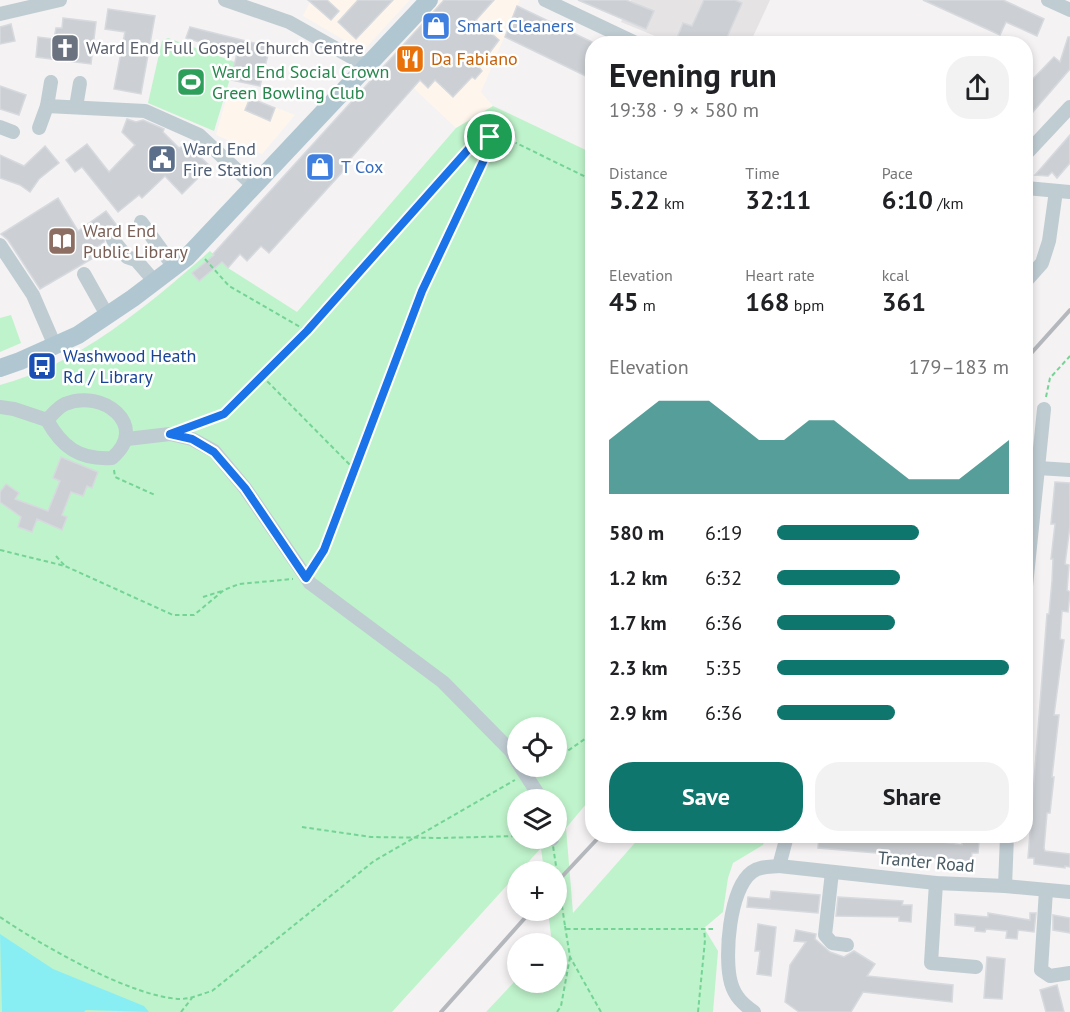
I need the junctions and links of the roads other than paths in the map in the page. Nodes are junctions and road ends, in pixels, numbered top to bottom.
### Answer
1 (60, 0) edge
2 (225, 0) edge
3 (429, 0) edge
4 (545, 0) edge
5 (1048, 0) edge
6 (44, 2) edge
7 (1070, 10) edge
8 (0, 14) edge
9 (621, 36) edge
10 (361, 63) junction
11 (51, 82) dead end
12 (80, 83) dead end
13 (47, 106) junction
14 (76, 107) junction
15 (1070, 107) edge
16 (39, 128) dead end
17 (1033, 147) edge
18 (254, 186) junction
19 (1033, 189) edge
20 (1063, 192) edge
21 (141, 222) dead end
22 (113, 240) dead end
23 (0, 245) edge
24 (174, 267) junction
25 (1033, 273) edge
26 (84, 274) dead end
27 (155, 282) junction
28 (107, 315) junction
29 (55, 346) junction
30 (0, 368) edge
31 (0, 407) edge
32 (1044, 409) road end
33 (47, 420) junction
34 (127, 439) junction
35 (1038, 468) junction
36 (1070, 470) edge
37 (1033, 509) edge
38 (507, 747) edge
39 (785, 843) edge
40 (1007, 843) edge
41 (779, 866) junction
42 (832, 872) junction
43 (936, 883) junction
44 (1005, 886) junction
45 (1046, 890) junction
46 (1070, 892) edge
47 (847, 945) dead end
48 (976, 967) dead end
49 (1070, 974) edge
50 (749, 1011) edge

1 - 6 street
2 - 10 street
3 - 10 main road
4 - 9 street
5 - 7 street
6 - 8 street
10 - 18 main road
11 - 13 street
12 - 14 street
13 - 14 street
13 - 16 street
14 - 18 street
15 - 17 street
18 - 24 main road
19 - 20 street
20 - 25 street
21 - 24 street
22 - 27 street
23 - 29 street
24 - 27 main road
26 - 28 street
27 - 28 main road
28 - 29 main road
29 - 30 main road
31 - 33 street
32 - 35 street
33 - 34 street
33 - 34 street
34 - 38 street
35 - 36 street
35 - 37 street
39 - 41 street
40 - 44 street
41 - 42 street, Tranter Road
41 - 50 street, Tranter Road
42 - 43 street, Tranter Road
42 - 47 street
43 - 44 street, Tranter Road
43 - 48 street
44 - 45 street, Tranter Road
45 - 46 street, Tranter Road
45 - 49 street

